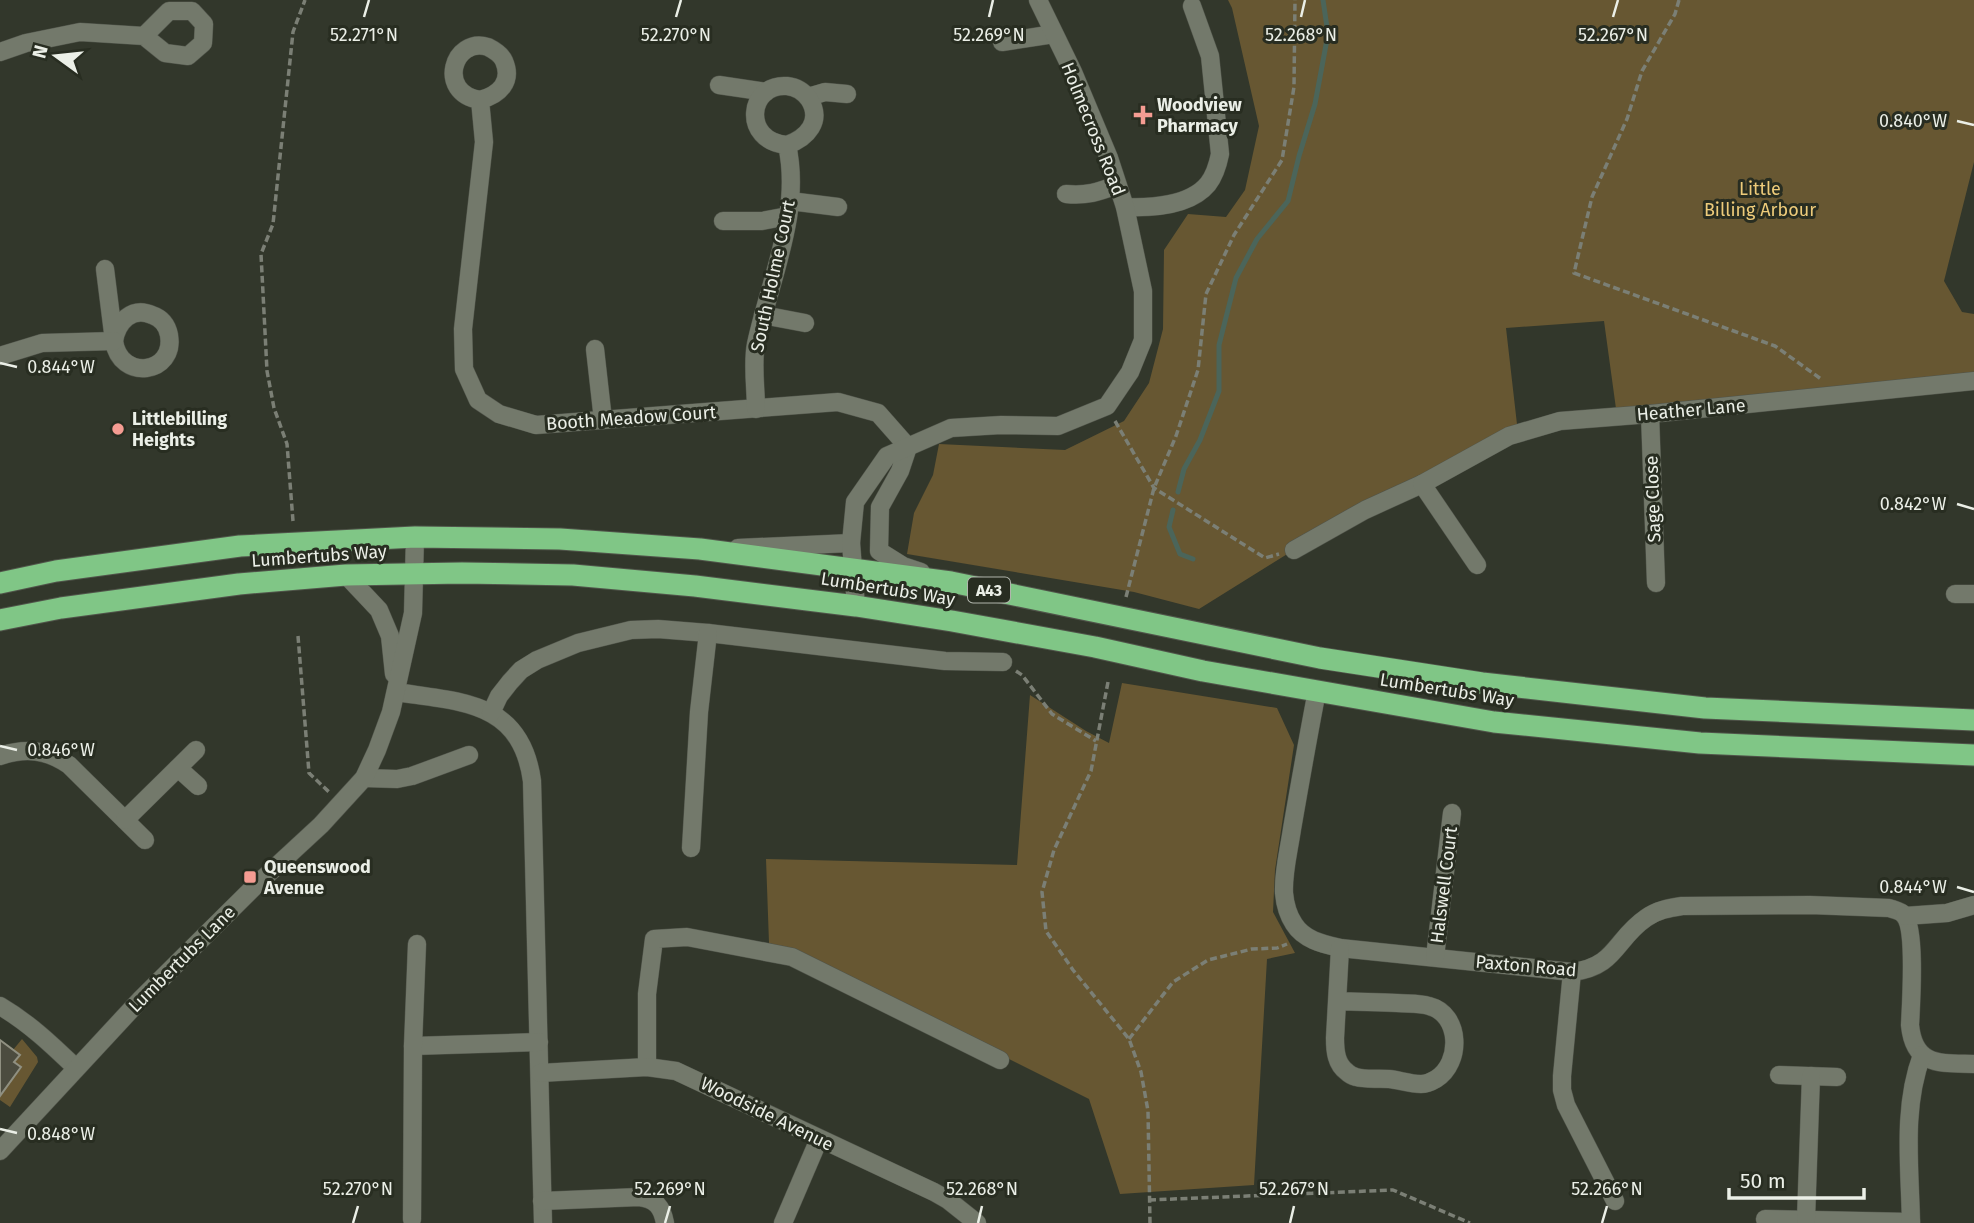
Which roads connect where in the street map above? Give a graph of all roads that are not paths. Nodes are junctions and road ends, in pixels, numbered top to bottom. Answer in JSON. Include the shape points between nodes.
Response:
{"nodes":[{"id":1,"x":1038,"y":0,"type":"edge"},
{"id":2,"x":1192,"y":6,"type":"dead end"},
{"id":3,"x":1054,"y":34,"type":"junction"},
{"id":4,"x":144,"y":36,"type":"dead end"},
{"id":5,"x":1002,"y":42,"type":"dead end"},
{"id":6,"x":0,"y":51,"type":"edge"},
{"id":7,"x":719,"y":85,"type":"dead end"},
{"id":8,"x":766,"y":92,"type":"junction"},
{"id":9,"x":847,"y":94,"type":"dead end"},
{"id":10,"x":808,"y":97,"type":"junction"},
{"id":11,"x":480,"y":100,"type":"dead end"},
{"id":12,"x":787,"y":145,"type":"junction"},
{"id":13,"x":1117,"y":185,"type":"junction"},
{"id":14,"x":1066,"y":194,"type":"dead end"},
{"id":15,"x":838,"y":207,"type":"dead end"},
{"id":16,"x":1125,"y":207,"type":"junction"},
{"id":17,"x":789,"y":209,"type":"junction"},
{"id":18,"x":723,"y":221,"type":"dead end"},
{"id":19,"x":105,"y":269,"type":"dead end"},
{"id":20,"x":763,"y":315,"type":"junction"},
{"id":21,"x":805,"y":323,"type":"dead end"},
{"id":22,"x":595,"y":349,"type":"dead end"},
{"id":23,"x":0,"y":356,"type":"edge"},
{"id":24,"x":1974,"y":381,"type":"edge"},
{"id":25,"x":756,"y":409,"type":"junction"},
{"id":26,"x":1650,"y":414,"type":"junction"},
{"id":27,"x":603,"y":420,"type":"junction"},
{"id":28,"x":908,"y":447,"type":"junction"},
{"id":29,"x":1422,"y":484,"type":"junction"},
{"id":30,"x":415,"y":537,"type":"junction"},
{"id":31,"x":851,"y":543,"type":"junction"},
{"id":32,"x":700,"y":549,"type":"junction"},
{"id":33,"x":1294,"y":550,"type":"road end"},
{"id":34,"x":1477,"y":565,"type":"dead end"},
{"id":35,"x":852,"y":569,"type":"junction"},
{"id":36,"x":415,"y":573,"type":"junction"},
{"id":37,"x":346,"y":575,"type":"junction"},
{"id":38,"x":951,"y":582,"type":"junction"},
{"id":39,"x":0,"y":583,"type":"edge"},
{"id":40,"x":1656,"y":583,"type":"dead end"},
{"id":41,"x":1955,"y":594,"type":"dead end"},
{"id":42,"x":1974,"y":594,"type":"edge"},
{"id":43,"x":856,"y":606,"type":"junction"},
{"id":44,"x":0,"y":620,"type":"edge"},
{"id":45,"x":708,"y":633,"type":"junction"},
{"id":46,"x":1003,"y":662,"type":"road end"},
{"id":47,"x":1317,"y":691,"type":"junction"},
{"id":48,"x":396,"y":692,"type":"junction"},
{"id":49,"x":491,"y":713,"type":"junction"},
{"id":50,"x":1974,"y":720,"type":"edge"},
{"id":51,"x":197,"y":750,"type":"dead end"},
{"id":52,"x":469,"y":755,"type":"dead end"},
{"id":53,"x":1974,"y":755,"type":"edge"},
{"id":54,"x":0,"y":756,"type":"edge"},
{"id":55,"x":178,"y":768,"type":"junction"},
{"id":56,"x":364,"y":778,"type":"junction"},
{"id":57,"x":198,"y":786,"type":"dead end"},
{"id":58,"x":1452,"y":813,"type":"dead end"},
{"id":59,"x":125,"y":820,"type":"junction"},
{"id":60,"x":145,"y":839,"type":"dead end"},
{"id":61,"x":691,"y":848,"type":"dead end"},
{"id":62,"x":1974,"y":905,"type":"edge"},
{"id":63,"x":1905,"y":916,"type":"junction"},
{"id":64,"x":416,"y":944,"type":"dead end"},
{"id":65,"x":1340,"y":948,"type":"junction"},
{"id":66,"x":1435,"y":957,"type":"junction"},
{"id":67,"x":1572,"y":972,"type":"junction"},
{"id":68,"x":1338,"y":1001,"type":"junction"},
{"id":69,"x":0,"y":1006,"type":"edge"},
{"id":70,"x":539,"y":1042,"type":"junction"},
{"id":71,"x":413,"y":1046,"type":"junction"},
{"id":72,"x":1922,"y":1055,"type":"junction"},
{"id":73,"x":1000,"y":1060,"type":"dead end"},
{"id":74,"x":1974,"y":1063,"type":"edge"},
{"id":75,"x":647,"y":1067,"type":"junction"},
{"id":76,"x":76,"y":1069,"type":"junction"},
{"id":77,"x":540,"y":1073,"type":"junction"},
{"id":78,"x":1779,"y":1075,"type":"dead end"},
{"id":79,"x":1811,"y":1076,"type":"junction"},
{"id":80,"x":1837,"y":1077,"type":"dead end"},
{"id":81,"x":819,"y":1139,"type":"junction"},
{"id":82,"x":0,"y":1151,"type":"edge"},
{"id":83,"x":542,"y":1201,"type":"junction"},
{"id":84,"x":1615,"y":1201,"type":"dead end"},
{"id":85,"x":412,"y":1219,"type":"dead end"},
{"id":86,"x":1765,"y":1219,"type":"dead end"},
{"id":87,"x":1806,"y":1219,"type":"junction"},
{"id":88,"x":543,"y":1223,"type":"edge"},
{"id":89,"x":665,"y":1223,"type":"edge"},
{"id":90,"x":783,"y":1223,"type":"edge"},
{"id":91,"x":977,"y":1223,"type":"edge"},
{"id":92,"x":1911,"y":1223,"type":"edge"}],
"edges":[{"from":1,"to":3,"type":"street","name":"Holmecross Road"},
{"from":2,"to":16,"type":"street","via":[[1210,56],[1220,153],[1217,167],[1195,195],[1143,208]]},
{"from":3,"to":5,"type":"street"},
{"from":3,"to":13,"type":"street","name":"Holmecross Road"},
{"from":4,"to":6,"type":"street","via":[[80,32]]},
{"from":7,"to":8,"type":"street"},
{"from":8,"to":10,"type":"street","via":[[791,86]]},
{"from":8,"to":12,"type":"street","via":[[755,109],[760,133]]},
{"from":9,"to":10,"type":"street","via":[[825,92]]},
{"from":10,"to":12,"type":"street","via":[[812,124],[800,140]]},
{"from":11,"to":27,"type":"street","name":"Booth Meadow Court","via":[[484,142],[463,329],[464,369],[478,400],[499,414],[537,425]]},
{"from":12,"to":17,"type":"street","name":"South Holme Court","via":[[792,165]]},
{"from":13,"to":14,"type":"street","via":[[1094,194]]},
{"from":13,"to":16,"type":"street","name":"Holmecross Road"},
{"from":15,"to":17,"type":"street"},
{"from":16,"to":28,"type":"street","name":"Holmecross Road","via":[[1143,291],[1143,340],[1130,372],[1107,407],[1058,426],[951,428]]},
{"from":17,"to":18,"type":"street","via":[[762,221]]},
{"from":17,"to":20,"type":"street","name":"South Holme Court"},
{"from":19,"to":23,"type":"street","via":[[114,341],[42,343]]},
{"from":20,"to":21,"type":"street"},
{"from":20,"to":25,"type":"street","name":"South Holme Court","via":[[755,348]]},
{"from":22,"to":27,"type":"street"},
{"from":24,"to":26,"type":"street","name":"Heather Lane"},
{"from":25,"to":27,"type":"street","name":"Booth Meadow Court"},
{"from":25,"to":28,"type":"street","name":"Booth Meadow Court","via":[[838,402],[878,412]]},
{"from":26,"to":29,"type":"street","name":"Heather Lane","via":[[1560,421],[1509,436]]},
{"from":26,"to":40,"type":"street","name":"Sage Close"},
{"from":28,"to":31,"type":"street","via":[[887,456],[855,502]]},
{"from":28,"to":38,"type":"street","via":[[880,507],[879,551],[903,566]]},
{"from":29,"to":33,"type":"street","name":"Heather Lane"},
{"from":29,"to":34,"type":"street"},
{"from":30,"to":32,"type":"highway","name":"Lumbertubs Way","number":"A43","via":[[560,539]]},
{"from":30,"to":36,"type":"street","name":"Lumbertubs Lane"},
{"from":30,"to":39,"type":"highway","name":"Lumbertubs Way","number":"A43","via":[[240,546]]},
{"from":31,"to":32,"type":"street","name":"Lumbertubs Way"},
{"from":31,"to":35,"type":"street"},
{"from":32,"to":35,"type":"highway","name":"Lumbertubs Way","number":"A43"},
{"from":35,"to":38,"type":"highway","name":"Lumbertubs Way","number":"A43"},
{"from":35,"to":43,"type":"street"},
{"from":36,"to":37,"type":"highway","name":"Lumbertubs Way","number":"A43"},
{"from":36,"to":43,"type":"highway","name":"Lumbertubs Way","number":"A43","via":[[573,575]]},
{"from":36,"to":48,"type":"street","name":"Lumbertubs Lane","via":[[413,613]]},
{"from":37,"to":44,"type":"highway","name":"Lumbertubs Way","number":"A43","via":[[198,590]]},
{"from":37,"to":48,"type":"street","via":[[379,610],[390,636]]},
{"from":38,"to":50,"type":"highway","name":"Lumbertubs Way","number":"A43","via":[[1320,658],[1482,683],[1705,708]]},
{"from":41,"to":42,"type":"street"},
{"from":43,"to":47,"type":"highway","name":"Lumbertubs Way","number":"A43"},
{"from":45,"to":46,"type":"street","via":[[945,661]]},
{"from":45,"to":49,"type":"street","via":[[631,630],[578,643],[521,670]]},
{"from":45,"to":61,"type":"street"},
{"from":47,"to":53,"type":"highway","name":"Lumbertubs Way","number":"A43","via":[[1494,722],[1597,733],[1700,743]]},
{"from":47,"to":65,"type":"street","name":"Paxton Road","via":[[1284,895],[1293,923],[1305,936]]},
{"from":48,"to":49,"type":"street","via":[[465,703]]},
{"from":48,"to":56,"type":"street","name":"Lumbertubs Lane"},
{"from":49,"to":70,"type":"street","via":[[519,739],[530,765]]},
{"from":51,"to":55,"type":"street"},
{"from":52,"to":56,"type":"street","via":[[412,776]]},
{"from":54,"to":59,"type":"street","via":[[35,750],[57,757]]},
{"from":55,"to":57,"type":"street"},
{"from":55,"to":59,"type":"street"},
{"from":56,"to":76,"type":"street","name":"Lumbertubs Lane"},
{"from":58,"to":66,"type":"street","name":"Halswell Court"},
{"from":59,"to":60,"type":"street"},
{"from":62,"to":63,"type":"street","name":"Paxton Road","via":[[1947,913]]},
{"from":63,"to":67,"type":"street","name":"Paxton Road","via":[[1889,908],[1810,905],[1667,908],[1644,919],[1608,959],[1587,971]]},
{"from":63,"to":72,"type":"street","via":[[1911,933],[1911,1038]]},
{"from":64,"to":71,"type":"street"},
{"from":65,"to":66,"type":"street","name":"Paxton Road"},
{"from":65,"to":68,"type":"street"},
{"from":66,"to":67,"type":"street","name":"Paxton Road"},
{"from":67,"to":84,"type":"street","via":[[1562,1090]]},
{"from":68,"to":68,"type":"street","via":[[1335,1049],[1350,1075],[1418,1084],[1434,1081],[1448,1067],[1454,1031],[1446,1014],[1416,1004]]},
{"from":69,"to":76,"type":"street","via":[[36,1031]]},
{"from":70,"to":71,"type":"street"},
{"from":70,"to":77,"type":"street"},
{"from":71,"to":85,"type":"street"},
{"from":72,"to":74,"type":"street","via":[[1939,1062]]},
{"from":72,"to":92,"type":"street","via":[[1909,1108]]},
{"from":73,"to":75,"type":"street","via":[[792,957],[687,937],[654,939],[647,994]]},
{"from":75,"to":77,"type":"street","name":"Woodside Avenue"},
{"from":75,"to":81,"type":"street","name":"Woodside Avenue","via":[[676,1071]]},
{"from":76,"to":82,"type":"street","name":"Lumbertubs Lane"},
{"from":77,"to":83,"type":"street"},
{"from":78,"to":79,"type":"street"},
{"from":79,"to":80,"type":"street"},
{"from":79,"to":87,"type":"street"},
{"from":81,"to":90,"type":"street"},
{"from":81,"to":91,"type":"street","name":"Woodside Avenue","via":[[934,1192]]},
{"from":83,"to":88,"type":"street"},
{"from":83,"to":89,"type":"street","via":[[650,1198],[662,1210]]},
{"from":86,"to":87,"type":"street"},
{"from":87,"to":92,"type":"street"}]}
